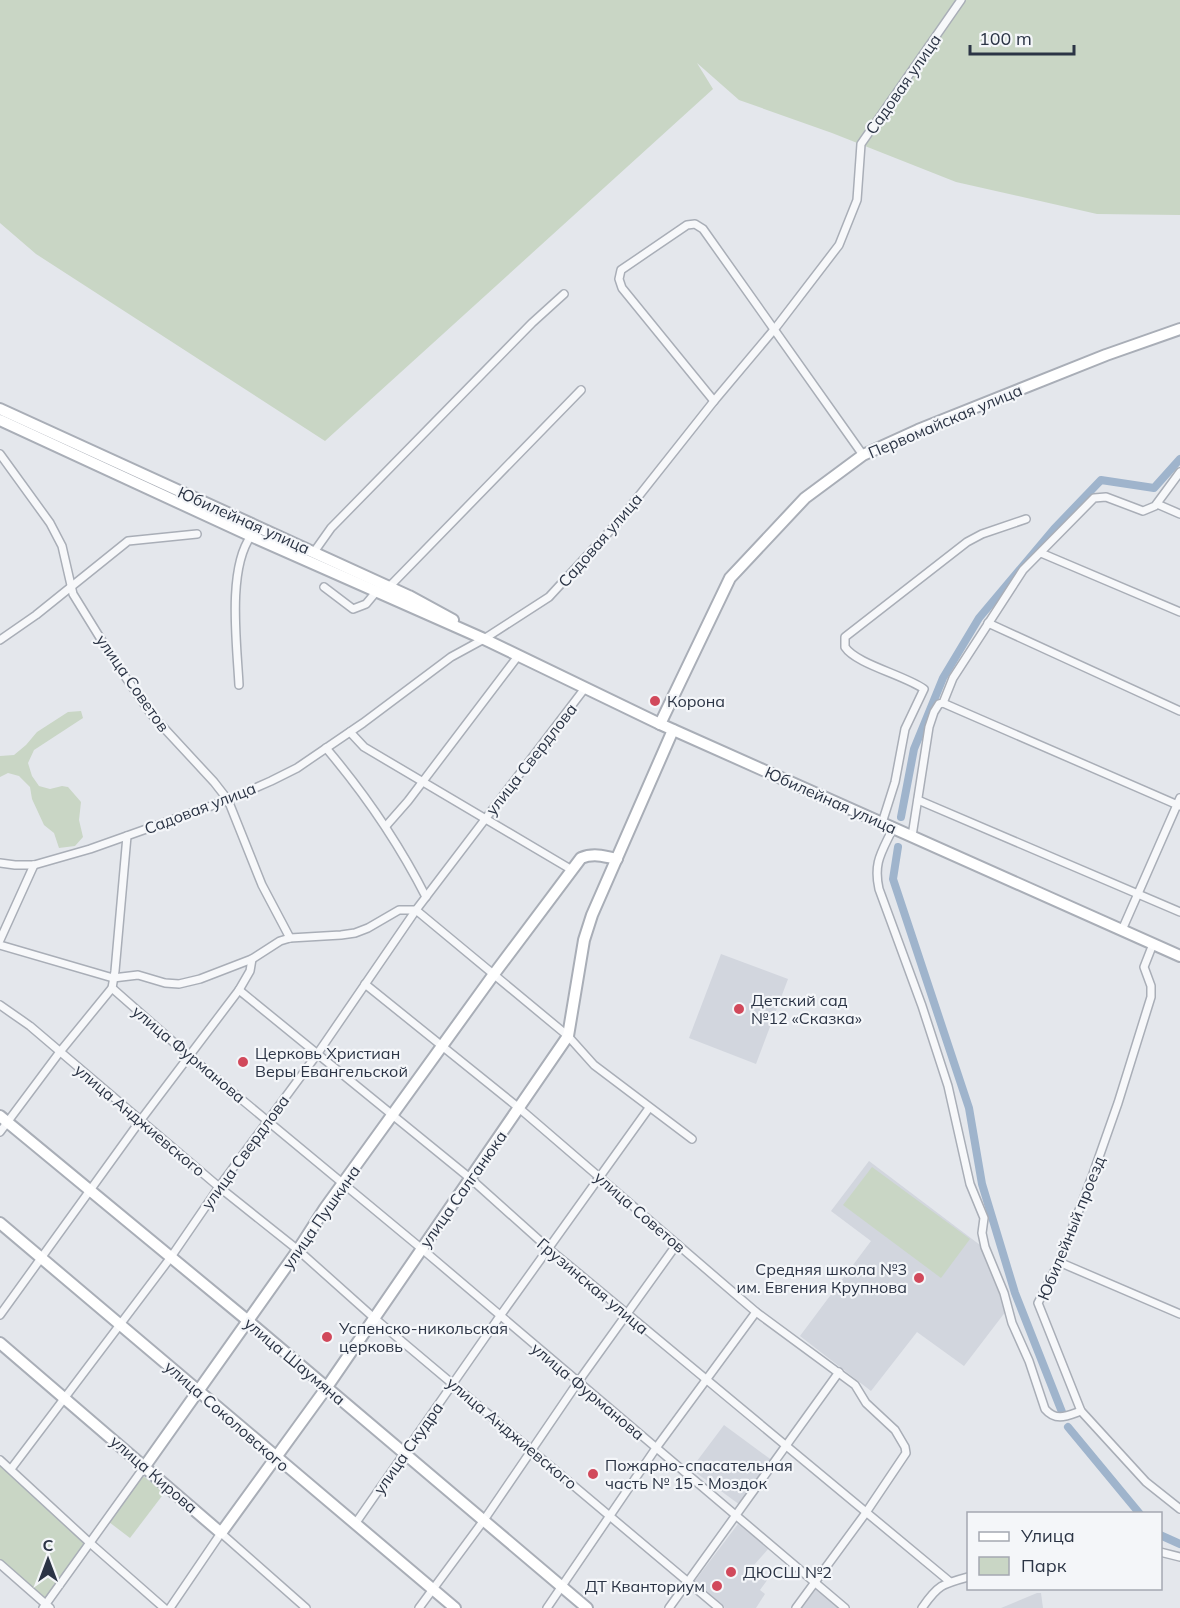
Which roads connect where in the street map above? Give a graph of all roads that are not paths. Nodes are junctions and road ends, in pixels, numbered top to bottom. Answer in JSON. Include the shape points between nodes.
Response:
{"nodes":[{"id":1,"x":961,"y":0,"type":"edge"},
{"id":2,"x":564,"y":294,"type":"dead end"},
{"id":3,"x":1180,"y":328,"type":"edge"},
{"id":4,"x":774,"y":330,"type":"junction"},
{"id":5,"x":581,"y":390,"type":"dead end"},
{"id":6,"x":714,"y":401,"type":"junction"},
{"id":7,"x":0,"y":409,"type":"edge"},
{"id":8,"x":0,"y":420,"type":"edge"},
{"id":9,"x":0,"y":454,"type":"edge"},
{"id":10,"x":863,"y":455,"type":"junction"},
{"id":11,"x":1180,"y":472,"type":"edge"},
{"id":12,"x":171,"y":494,"type":"junction"},
{"id":13,"x":1157,"y":504,"type":"junction"},
{"id":14,"x":1180,"y":514,"type":"edge"},
{"id":15,"x":1026,"y":519,"type":"dead end"},
{"id":16,"x":197,"y":534,"type":"dead end"},
{"id":17,"x":251,"y":537,"type":"junction"},
{"id":18,"x":314,"y":552,"type":"junction"},
{"id":19,"x":1041,"y":553,"type":"junction"},
{"id":20,"x":71,"y":586,"type":"junction"},
{"id":21,"x":324,"y":587,"type":"dead end"},
{"id":22,"x":389,"y":587,"type":"junction"},
{"id":23,"x":376,"y":592,"type":"junction"},
{"id":24,"x":1180,"y":612,"type":"edge"},
{"id":25,"x":988,"y":623,"type":"junction"},
{"id":26,"x":484,"y":639,"type":"junction"},
{"id":27,"x":0,"y":640,"type":"edge"},
{"id":28,"x":518,"y":656,"type":"junction"},
{"id":29,"x":239,"y":686,"type":"dead end"},
{"id":30,"x":585,"y":688,"type":"junction"},
{"id":31,"x":944,"y":703,"type":"junction"},
{"id":32,"x":1180,"y":711,"type":"edge"},
{"id":33,"x":660,"y":724,"type":"junction"},
{"id":34,"x":673,"y":730,"type":"junction"},
{"id":35,"x":350,"y":732,"type":"junction"},
{"id":36,"x":326,"y":748,"type":"junction"},
{"id":37,"x":422,"y":782,"type":"junction"},
{"id":38,"x":228,"y":800,"type":"junction"},
{"id":39,"x":918,"y":800,"type":"junction"},
{"id":40,"x":1179,"y":803,"type":"edge"},
{"id":41,"x":484,"y":818,"type":"junction"},
{"id":42,"x":882,"y":823,"type":"junction"},
{"id":43,"x":386,"y":826,"type":"junction"},
{"id":44,"x":893,"y":828,"type":"junction"},
{"id":45,"x":127,"y":836,"type":"junction"},
{"id":46,"x":912,"y":836,"type":"junction"},
{"id":47,"x":617,"y":859,"type":"junction"},
{"id":48,"x":0,"y":862,"type":"edge"},
{"id":49,"x":34,"y":865,"type":"junction"},
{"id":50,"x":572,"y":870,"type":"junction"},
{"id":51,"x":1138,"y":894,"type":"junction"},
{"id":52,"x":426,"y":897,"type":"junction"},
{"id":53,"x":416,"y":910,"type":"junction"},
{"id":54,"x":1180,"y":912,"type":"edge"},
{"id":55,"x":1122,"y":930,"type":"junction"},
{"id":56,"x":290,"y":938,"type":"junction"},
{"id":57,"x":0,"y":940,"type":"edge"},
{"id":58,"x":1153,"y":944,"type":"junction"},
{"id":59,"x":0,"y":945,"type":"edge"},
{"id":60,"x":1180,"y":956,"type":"edge"},
{"id":61,"x":252,"y":959,"type":"junction"},
{"id":62,"x":494,"y":974,"type":"junction"},
{"id":63,"x":113,"y":978,"type":"junction"},
{"id":64,"x":365,"y":984,"type":"junction"},
{"id":65,"x":112,"y":988,"type":"junction"},
{"id":66,"x":239,"y":990,"type":"junction"},
{"id":67,"x":0,"y":1005,"type":"edge"},
{"id":68,"x":568,"y":1036,"type":"junction"},
{"id":69,"x":443,"y":1045,"type":"junction"},
{"id":70,"x":59,"y":1053,"type":"junction"},
{"id":71,"x":318,"y":1053,"type":"junction"},
{"id":72,"x":188,"y":1055,"type":"junction"},
{"id":73,"x":519,"y":1108,"type":"junction"},
{"id":74,"x":649,"y":1108,"type":"junction"},
{"id":75,"x":393,"y":1115,"type":"junction"},
{"id":76,"x":4,"y":1119,"type":"edge"},
{"id":77,"x":140,"y":1120,"type":"junction"},
{"id":78,"x":268,"y":1120,"type":"junction"},
{"id":79,"x":0,"y":1132,"type":"edge"},
{"id":80,"x":692,"y":1139,"type":"dead end"},
{"id":81,"x":600,"y":1177,"type":"junction"},
{"id":82,"x":471,"y":1179,"type":"junction"},
{"id":83,"x":343,"y":1183,"type":"junction"},
{"id":84,"x":219,"y":1187,"type":"junction"},
{"id":85,"x":90,"y":1190,"type":"junction"},
{"id":86,"x":0,"y":1223,"type":"edge"},
{"id":87,"x":677,"y":1244,"type":"junction"},
{"id":88,"x":548,"y":1248,"type":"junction"},
{"id":89,"x":422,"y":1249,"type":"junction"},
{"id":90,"x":298,"y":1250,"type":"junction"},
{"id":91,"x":171,"y":1257,"type":"junction"},
{"id":92,"x":41,"y":1258,"type":"junction"},
{"id":93,"x":1059,"y":1262,"type":"junction"},
{"id":94,"x":756,"y":1312,"type":"junction"},
{"id":95,"x":0,"y":1314,"type":"edge"},
{"id":96,"x":627,"y":1314,"type":"junction"},
{"id":97,"x":1180,"y":1314,"type":"edge"},
{"id":98,"x":500,"y":1316,"type":"junction"},
{"id":99,"x":373,"y":1317,"type":"junction"},
{"id":100,"x":247,"y":1320,"type":"junction"},
{"id":101,"x":121,"y":1325,"type":"junction"},
{"id":102,"x":0,"y":1343,"type":"edge"},
{"id":103,"x":839,"y":1372,"type":"junction"},
{"id":104,"x":705,"y":1380,"type":"junction"},
{"id":105,"x":578,"y":1382,"type":"junction"},
{"id":106,"x":453,"y":1384,"type":"junction"},
{"id":107,"x":327,"y":1387,"type":"junction"},
{"id":108,"x":198,"y":1391,"type":"junction"},
{"id":109,"x":66,"y":1397,"type":"junction"},
{"id":110,"x":1081,"y":1411,"type":"junction"},
{"id":111,"x":786,"y":1447,"type":"junction"},
{"id":112,"x":656,"y":1448,"type":"junction"},
{"id":113,"x":532,"y":1450,"type":"junction"},
{"id":114,"x":404,"y":1453,"type":"junction"},
{"id":115,"x":276,"y":1458,"type":"junction"},
{"id":116,"x":0,"y":1460,"type":"edge"},
{"id":117,"x":145,"y":1466,"type":"junction"},
{"id":118,"x":10,"y":1469,"type":"junction"},
{"id":119,"x":1180,"y":1509,"type":"edge"},
{"id":120,"x":865,"y":1514,"type":"junction"},
{"id":121,"x":735,"y":1515,"type":"junction"},
{"id":122,"x":610,"y":1516,"type":"junction"},
{"id":123,"x":484,"y":1520,"type":"junction"},
{"id":124,"x":355,"y":1524,"type":"junction"},
{"id":125,"x":221,"y":1533,"type":"junction"},
{"id":126,"x":90,"y":1543,"type":"junction"},
{"id":127,"x":1162,"y":1552,"type":"edge"},
{"id":128,"x":1180,"y":1557,"type":"edge"},
{"id":129,"x":1,"y":1566,"type":"edge"},
{"id":130,"x":967,"y":1577,"type":"edge"},
{"id":131,"x":948,"y":1581,"type":"junction"},
{"id":132,"x":688,"y":1582,"type":"junction"},
{"id":133,"x":814,"y":1582,"type":"junction"},
{"id":134,"x":562,"y":1587,"type":"junction"},
{"id":135,"x":432,"y":1589,"type":"junction"},
{"id":136,"x":297,"y":1605,"type":"edge"},
{"id":137,"x":46,"y":1607,"type":"edge"},
{"id":138,"x":164,"y":1608,"type":"edge"},
{"id":139,"x":170,"y":1608,"type":"edge"},
{"id":140,"x":306,"y":1608,"type":"edge"},
{"id":141,"x":419,"y":1608,"type":"edge"},
{"id":142,"x":455,"y":1608,"type":"edge"},
{"id":143,"x":547,"y":1608,"type":"edge"},
{"id":144,"x":588,"y":1608,"type":"edge"},
{"id":145,"x":669,"y":1608,"type":"edge"},
{"id":146,"x":719,"y":1608,"type":"edge"},
{"id":147,"x":796,"y":1608,"type":"edge"},
{"id":148,"x":845,"y":1608,"type":"edge"},
{"id":149,"x":922,"y":1608,"type":"edge"}],
"edges":[{"from":1,"to":4,"type":"street","name":"Садовая улица","via":[[861,144],[857,200],[839,244]]},
{"from":2,"to":18,"type":"street","via":[[332,528]]},
{"from":3,"to":10,"type":"street","name":"Первомайская улица"},
{"from":4,"to":6,"type":"street","name":"Садовая улица"},
{"from":4,"to":6,"type":"street","via":[[703,228],[695,224],[687,225],[621,270],[622,288]]},
{"from":4,"to":10,"type":"street"},
{"from":5,"to":22,"type":"street"},
{"from":6,"to":26,"type":"street","name":"Садовая улица","via":[[619,521],[564,583]]},
{"from":7,"to":12,"type":"street","name":"Юбилейная улица"},
{"from":8,"to":12,"type":"street","name":"Юбилейная улица"},
{"from":9,"to":20,"type":"street","name":"улица Советов","via":[[58,538]]},
{"from":10,"to":33,"type":"street","name":"Первомайская улица","via":[[805,498],[730,578]]},
{"from":11,"to":13,"type":"street"},
{"from":12,"to":17,"type":"street","name":"Юбилейная улица"},
{"from":12,"to":18,"type":"street","name":"Юбилейная улица"},
{"from":13,"to":14,"type":"street"},
{"from":13,"to":19,"type":"street","via":[[1143,511],[1106,497],[1094,498]]},
{"from":15,"to":42,"type":"street","via":[[967,542],[845,637],[845,647],[853,656],[924,689],[905,729]]},
{"from":16,"to":20,"type":"street","via":[[128,541]]},
{"from":17,"to":23,"type":"street","name":"Юбилейная улица"},
{"from":17,"to":29,"type":"street","via":[[244,545],[237,570]]},
{"from":18,"to":22,"type":"street","name":"Юбилейная улица"},
{"from":19,"to":24,"type":"street"},
{"from":19,"to":25,"type":"street","via":[[1023,570]]},
{"from":20,"to":27,"type":"street"},
{"from":20,"to":38,"type":"street","name":"улица Советов","via":[[151,714]]},
{"from":21,"to":23,"type":"street","via":[[353,609],[366,604]]},
{"from":22,"to":26,"type":"street","name":"Юбилейная улица"},
{"from":23,"to":26,"type":"street","name":"Юбилейная улица"},
{"from":25,"to":31,"type":"street","via":[[953,678]]},
{"from":25,"to":32,"type":"street"},
{"from":26,"to":28,"type":"street","name":"Юбилейная улица"},
{"from":26,"to":35,"type":"street","name":"Садовая улица","via":[[451,657]]},
{"from":28,"to":30,"type":"street","name":"Юбилейная улица"},
{"from":28,"to":37,"type":"street"},
{"from":30,"to":33,"type":"street","name":"Юбилейная улица"},
{"from":30,"to":41,"type":"street","name":"улица Свердлова"},
{"from":31,"to":39,"type":"street","via":[[934,712],[929,727]]},
{"from":31,"to":40,"type":"street"},
{"from":33,"to":34,"type":"street","name":"Юбилейная улица"},
{"from":34,"to":42,"type":"street","name":"Юбилейная улица"},
{"from":34,"to":47,"type":"street","name":"улица Салганюка"},
{"from":35,"to":36,"type":"street","name":"Садовая улица"},
{"from":35,"to":37,"type":"street","via":[[364,747]]},
{"from":36,"to":38,"type":"street","name":"Садовая улица","via":[[297,768]]},
{"from":36,"to":43,"type":"street"},
{"from":37,"to":41,"type":"street"},
{"from":37,"to":43,"type":"street"},
{"from":38,"to":45,"type":"street","name":"Садовая улица"},
{"from":38,"to":56,"type":"street","name":"улица Советов","via":[[262,885]]},
{"from":39,"to":46,"type":"street"},
{"from":39,"to":51,"type":"street"},
{"from":40,"to":51,"type":"street"},
{"from":41,"to":50,"type":"street"},
{"from":41,"to":52,"type":"street","name":"улица Свердлова"},
{"from":42,"to":44,"type":"street","name":"Юбилейная улица"},
{"from":43,"to":52,"type":"street"},
{"from":44,"to":46,"type":"street","name":"Юбилейная улица"},
{"from":44,"to":110,"type":"street","via":[[875,873],[948,1086],[970,1184],[984,1218],[985,1247],[1045,1409],[1059,1418]]},
{"from":45,"to":49,"type":"street","name":"Садовая улица"},
{"from":45,"to":63,"type":"street"},
{"from":46,"to":55,"type":"street","name":"Юбилейная улица"},
{"from":47,"to":50,"type":"street","name":"улица Пушкина","via":[[588,855]]},
{"from":47,"to":68,"type":"street","name":"улица Салганюка","via":[[584,940]]},
{"from":48,"to":49,"type":"street","name":"Садовая улица"},
{"from":49,"to":57,"type":"street"},
{"from":50,"to":62,"type":"street","name":"улица Пушкина"},
{"from":51,"to":54,"type":"street"},
{"from":51,"to":55,"type":"street"},
{"from":52,"to":53,"type":"street","name":"улица Свердлова"},
{"from":53,"to":56,"type":"street","via":[[399,910],[355,933]]},
{"from":53,"to":62,"type":"street"},
{"from":53,"to":64,"type":"street","name":"улица Свердлова"},
{"from":55,"to":58,"type":"street","name":"Юбилейная улица"},
{"from":56,"to":61,"type":"street"},
{"from":58,"to":60,"type":"street","name":"Юбилейная улица"},
{"from":58,"to":93,"type":"street","name":"Юбилейный проезд","via":[[1144,967],[1151,997],[1118,1103]]},
{"from":59,"to":63,"type":"street"},
{"from":61,"to":63,"type":"street","via":[[179,984],[138,975]]},
{"from":61,"to":66,"type":"street"},
{"from":62,"to":68,"type":"street"},
{"from":62,"to":69,"type":"street","name":"улица Пушкина"},
{"from":63,"to":65,"type":"street"},
{"from":64,"to":69,"type":"street","name":"улица Советов"},
{"from":64,"to":71,"type":"street","name":"улица Свердлова"},
{"from":65,"to":70,"type":"street"},
{"from":65,"to":72,"type":"street","name":"улица Фурманова"},
{"from":66,"to":71,"type":"street","name":"Грузинская улица"},
{"from":66,"to":72,"type":"street"},
{"from":67,"to":70,"type":"street","name":"улица Анджиевского"},
{"from":68,"to":73,"type":"street","name":"улица Салганюка"},
{"from":68,"to":74,"type":"street","via":[[594,1065]]},
{"from":69,"to":73,"type":"street","name":"улица Советов"},
{"from":69,"to":75,"type":"street","name":"улица Пушкина"},
{"from":70,"to":76,"type":"street"},
{"from":70,"to":77,"type":"street","name":"улица Анджиевского"},
{"from":71,"to":75,"type":"street","name":"Грузинская улица"},
{"from":71,"to":78,"type":"street","name":"улица Свердлова"},
{"from":72,"to":77,"type":"street"},
{"from":72,"to":78,"type":"street","name":"улица Фурманова"},
{"from":73,"to":81,"type":"street","name":"улица Советов"},
{"from":73,"to":82,"type":"street","name":"улица Салганюка"},
{"from":74,"to":80,"type":"street"},
{"from":74,"to":81,"type":"street","name":"улица Скудра"},
{"from":75,"to":82,"type":"street","name":"Грузинская улица"},
{"from":75,"to":83,"type":"street","name":"улица Пушкина"},
{"from":76,"to":79,"type":"street"},
{"from":76,"to":85,"type":"street","name":"улица Шаумяна"},
{"from":77,"to":84,"type":"street","name":"улица Анджиевского"},
{"from":77,"to":85,"type":"street"},
{"from":78,"to":83,"type":"street","name":"улица Фурманова"},
{"from":78,"to":84,"type":"street","name":"улица Свердлова"},
{"from":81,"to":87,"type":"street","name":"улица Советов"},
{"from":81,"to":88,"type":"street","name":"улица Скудра"},
{"from":82,"to":88,"type":"street","name":"Грузинская улица"},
{"from":82,"to":89,"type":"street","name":"улица Салганюка"},
{"from":83,"to":89,"type":"street","name":"улица Фурманова"},
{"from":83,"to":90,"type":"street","name":"улица Пушкина"},
{"from":84,"to":90,"type":"street","name":"улица Анджиевского"},
{"from":84,"to":91,"type":"street","name":"улица Свердлова"},
{"from":85,"to":91,"type":"street","name":"улица Шаумяна"},
{"from":85,"to":92,"type":"street"},
{"from":86,"to":92,"type":"street","name":"улица Соколовского"},
{"from":87,"to":94,"type":"street","name":"улица Советов"},
{"from":87,"to":96,"type":"street"},
{"from":88,"to":96,"type":"street","name":"Грузинская улица"},
{"from":88,"to":98,"type":"street","name":"улица Скудра"},
{"from":89,"to":98,"type":"street","name":"улица Фурманова"},
{"from":89,"to":99,"type":"street","name":"улица Салганюка"},
{"from":90,"to":99,"type":"street","name":"улица Анджиевского"},
{"from":90,"to":100,"type":"street","name":"улица Пушкина"},
{"from":91,"to":100,"type":"street","name":"улица Шаумяна"},
{"from":91,"to":101,"type":"street","name":"улица Свердлова"},
{"from":92,"to":95,"type":"street"},
{"from":92,"to":101,"type":"street","name":"улица Соколовского"},
{"from":93,"to":97,"type":"street"},
{"from":93,"to":110,"type":"street","name":"Юбилейный проезд","via":[[1038,1303]]},
{"from":94,"to":103,"type":"street","name":"улица Советов"},
{"from":94,"to":104,"type":"street"},
{"from":96,"to":104,"type":"street","name":"Грузинская улица"},
{"from":96,"to":105,"type":"street"},
{"from":98,"to":105,"type":"street","name":"улица Фурманова"},
{"from":98,"to":106,"type":"street","name":"улица Скудра"},
{"from":99,"to":106,"type":"street","name":"улица Анджиевского"},
{"from":99,"to":107,"type":"street","name":"улица Салганюка"},
{"from":100,"to":107,"type":"street","name":"улица Шаумяна"},
{"from":100,"to":108,"type":"street","name":"улица Пушкина"},
{"from":101,"to":108,"type":"street","name":"улица Соколовского"},
{"from":101,"to":109,"type":"street","name":"улица Свердлова"},
{"from":102,"to":109,"type":"street","name":"улица Кирова"},
{"from":103,"to":111,"type":"street"},
{"from":103,"to":120,"type":"street","name":"улица Советов","via":[[895,1430],[905,1448],[906,1454]]},
{"from":104,"to":111,"type":"street","name":"Грузинская улица"},
{"from":104,"to":112,"type":"street"},
{"from":105,"to":112,"type":"street","name":"улица Фурманова"},
{"from":105,"to":113,"type":"street"},
{"from":106,"to":113,"type":"street","name":"улица Анджиевского"},
{"from":106,"to":114,"type":"street","name":"улица Скудра"},
{"from":107,"to":114,"type":"street","name":"улица Шаумяна"},
{"from":107,"to":115,"type":"street","name":"улица Салганюка"},
{"from":108,"to":115,"type":"street","name":"улица Соколовского"},
{"from":108,"to":117,"type":"street","name":"улица Пушкина"},
{"from":109,"to":117,"type":"street","name":"улица Кирова"},
{"from":109,"to":118,"type":"street","name":"улица Свердлова"},
{"from":110,"to":119,"type":"street","name":"Юбилейный проезд","via":[[1146,1482]]},
{"from":111,"to":120,"type":"street","name":"Грузинская улица"},
{"from":111,"to":121,"type":"street"},
{"from":112,"to":121,"type":"street","name":"улица Фурманова"},
{"from":112,"to":122,"type":"street"},
{"from":113,"to":122,"type":"street","name":"улица Анджиевского"},
{"from":113,"to":123,"type":"street"},
{"from":114,"to":123,"type":"street","name":"улица Шаумяна"},
{"from":114,"to":124,"type":"street","name":"улица Скудра"},
{"from":115,"to":124,"type":"street","name":"улица Соколовского"},
{"from":115,"to":125,"type":"street","name":"улица Салганюка"},
{"from":116,"to":118,"type":"street"},
{"from":117,"to":125,"type":"street","name":"улица Кирова"},
{"from":117,"to":126,"type":"street","name":"улица Пушкина"},
{"from":118,"to":126,"type":"street"},
{"from":120,"to":131,"type":"street","name":"Грузинская улица"},
{"from":120,"to":133,"type":"street"},
{"from":121,"to":132,"type":"street"},
{"from":121,"to":133,"type":"street","name":"улица Фурманова"},
{"from":122,"to":132,"type":"street","name":"улица Анджиевского"},
{"from":122,"to":134,"type":"street"},
{"from":123,"to":134,"type":"street","name":"улица Шаумяна"},
{"from":123,"to":135,"type":"street"},
{"from":124,"to":135,"type":"street","name":"улица Соколовского"},
{"from":125,"to":136,"type":"street","name":"улица Кирова"},
{"from":125,"to":139,"type":"street","name":"улица Салганюка"},
{"from":126,"to":137,"type":"street","name":"улица Пушкина"},
{"from":126,"to":138,"type":"street"},
{"from":127,"to":128,"type":"street"},
{"from":129,"to":137,"type":"street"},
{"from":130,"to":131,"type":"street"},
{"from":131,"to":149,"type":"street","via":[[934,1590]]},
{"from":132,"to":145,"type":"street"},
{"from":132,"to":146,"type":"street","name":"улица Анджиевского"},
{"from":133,"to":147,"type":"street"},
{"from":133,"to":148,"type":"street","name":"улица Фурманова"},
{"from":134,"to":143,"type":"street"},
{"from":134,"to":144,"type":"street","name":"улица Шаумяна"},
{"from":135,"to":141,"type":"street"},
{"from":135,"to":142,"type":"street","name":"улица Соколовского"},
{"from":136,"to":140,"type":"street","name":"улица Кирова"}]}
